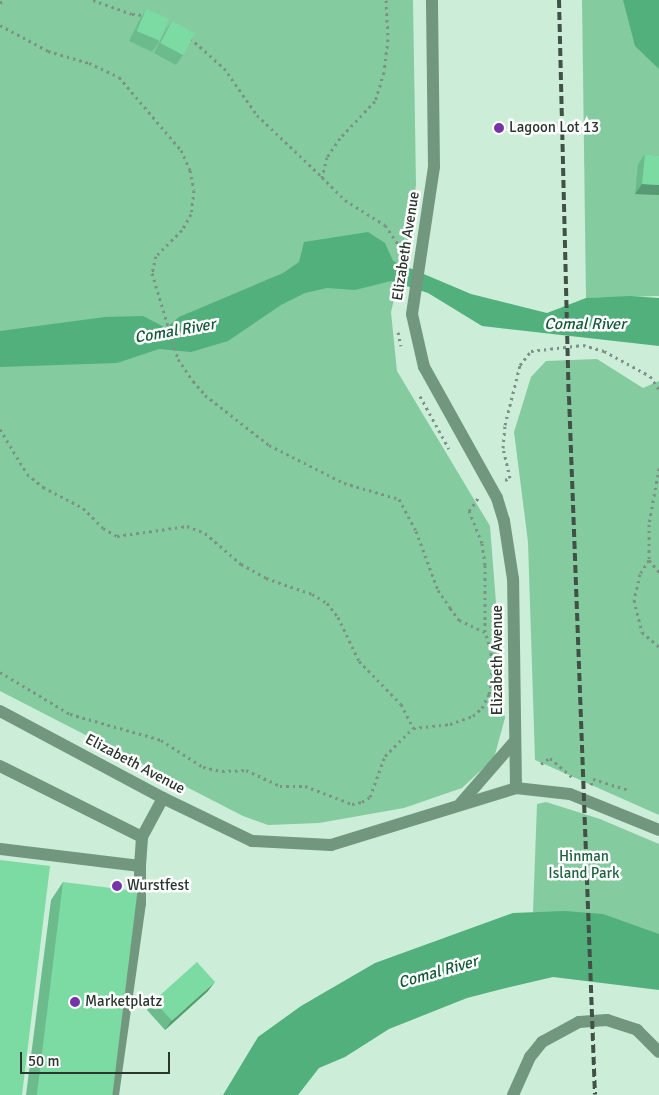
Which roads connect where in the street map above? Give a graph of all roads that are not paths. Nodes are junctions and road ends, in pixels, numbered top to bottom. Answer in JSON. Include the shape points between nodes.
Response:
{"nodes":[{"id":1,"x":432,"y":0,"type":"edge"},
{"id":2,"x":0,"y":711,"type":"edge"},
{"id":3,"x":514,"y":742,"type":"junction"},
{"id":4,"x":0,"y":766,"type":"edge"},
{"id":5,"x":516,"y":788,"type":"junction"},
{"id":6,"x":163,"y":798,"type":"junction"},
{"id":7,"x":461,"y":803,"type":"junction"},
{"id":8,"x":659,"y":830,"type":"edge"},
{"id":9,"x":142,"y":837,"type":"junction"},
{"id":10,"x":0,"y":849,"type":"edge"},
{"id":11,"x":140,"y":866,"type":"junction"},
{"id":12,"x":659,"y":1052,"type":"edge"},
{"id":13,"x":113,"y":1095,"type":"edge"},
{"id":14,"x":513,"y":1095,"type":"edge"}],
"edges":[{"from":1,"to":3,"type":"street","name":"Elizabeth Avenue","via":[[434,166],[414,296],[415,339],[424,367],[491,488],[504,521],[513,579]]},
{"from":2,"to":6,"type":"street","name":"Elizabeth Avenue"},
{"from":3,"to":5,"type":"street","name":"Elizabeth Avenue"},
{"from":3,"to":7,"type":"street"},
{"from":4,"to":9,"type":"street"},
{"from":5,"to":7,"type":"street","name":"Elizabeth Avenue"},
{"from":5,"to":8,"type":"street","via":[[570,794]]},
{"from":6,"to":7,"type":"street","name":"Elizabeth Avenue","via":[[252,841],[331,845]]},
{"from":6,"to":9,"type":"street"},
{"from":9,"to":11,"type":"street"},
{"from":10,"to":11,"type":"street"},
{"from":11,"to":13,"type":"street","via":[[140,904]]},
{"from":12,"to":14,"type":"street","via":[[638,1030],[607,1020],[579,1022],[542,1042],[530,1057]]}]}
